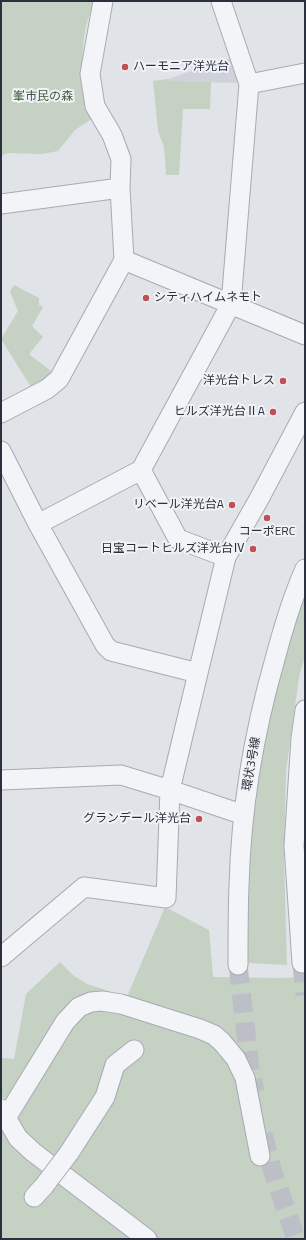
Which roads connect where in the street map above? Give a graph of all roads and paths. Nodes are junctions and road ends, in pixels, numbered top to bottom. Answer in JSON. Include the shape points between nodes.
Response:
{"nodes":[{"id":1,"x":103,"y":1,"type":"edge"},
{"id":2,"x":221,"y":1,"type":"edge"},
{"id":3,"x":305,"y":73,"type":"edge"},
{"id":4,"x":249,"y":84,"type":"junction"},
{"id":5,"x":120,"y":188,"type":"junction"},
{"id":6,"x":1,"y":204,"type":"edge"},
{"id":7,"x":124,"y":260,"type":"junction"},
{"id":8,"x":231,"y":304,"type":"junction"},
{"id":9,"x":305,"y":335,"type":"edge"},
{"id":10,"x":305,"y":412,"type":"edge"},
{"id":11,"x":1,"y":413,"type":"edge"},
{"id":12,"x":1,"y":452,"type":"edge"},
{"id":13,"x":141,"y":470,"type":"junction"},
{"id":14,"x":38,"y":524,"type":"junction"},
{"id":15,"x":226,"y":557,"type":"junction"},
{"id":16,"x":305,"y":569,"type":"edge"},
{"id":17,"x":198,"y":673,"type":"junction"},
{"id":18,"x":305,"y":710,"type":"edge"},
{"id":19,"x":1,"y":780,"type":"edge"},
{"id":20,"x":170,"y":790,"type":"junction"},
{"id":21,"x":244,"y":814,"type":"junction"},
{"id":22,"x":300,"y":848,"type":"edge"},
{"id":23,"x":1,"y":956,"type":"edge"},
{"id":24,"x":302,"y":963,"type":"dead end"},
{"id":25,"x":238,"y":964,"type":"tunnel mouth"},
{"id":26,"x":134,"y":1050,"type":"dead end"},
{"id":27,"x":3,"y":1113,"type":"edge"},
{"id":28,"x":260,"y":1156,"type":"dead end"},
{"id":29,"x":39,"y":1191,"type":"dead end"},
{"id":30,"x":147,"y":1239,"type":"edge"}],
"edges":[{"from":1,"to":5,"type":"street","via":[[90,74],[95,106],[112,135],[120,159]]},
{"from":2,"to":4,"type":"street"},
{"from":3,"to":4,"type":"street"},
{"from":4,"to":8,"type":"street"},
{"from":5,"to":6,"type":"street"},
{"from":5,"to":7,"type":"street"},
{"from":7,"to":8,"type":"street"},
{"from":7,"to":11,"type":"street","via":[[59,379],[47,390]]},
{"from":8,"to":9,"type":"street"},
{"from":8,"to":13,"type":"street"},
{"from":10,"to":15,"type":"street"},
{"from":12,"to":14,"type":"street"},
{"from":13,"to":14,"type":"street"},
{"from":13,"to":15,"type":"street","via":[[178,539]]},
{"from":14,"to":17,"type":"street","via":[[105,645],[111,651]]},
{"from":15,"to":17,"type":"street"},
{"from":16,"to":21,"type":"street","name":"環状3号線","via":[[283,629],[266,690]]},
{"from":17,"to":20,"type":"street"},
{"from":18,"to":22,"type":"street","via":[[300,738]]},
{"from":19,"to":20,"type":"street","via":[[120,775]]},
{"from":20,"to":21,"type":"street"},
{"from":20,"to":23,"type":"street","via":[[166,898],[84,887]]},
{"from":21,"to":25,"type":"street","name":"環状3号線","via":[[239,885]]},
{"from":22,"to":24,"type":"street"},
{"from":26,"to":29,"type":"street","bridge":true,"via":[[115,1065],[105,1097],[69,1154]]},
{"from":27,"to":28,"type":"street","via":[[65,1022],[79,1007],[102,1001],[121,1004],[200,1029],[222,1042],[236,1059],[245,1078]]},
{"from":27,"to":30,"type":"street","via":[[18,1138],[33,1152]]}]}
